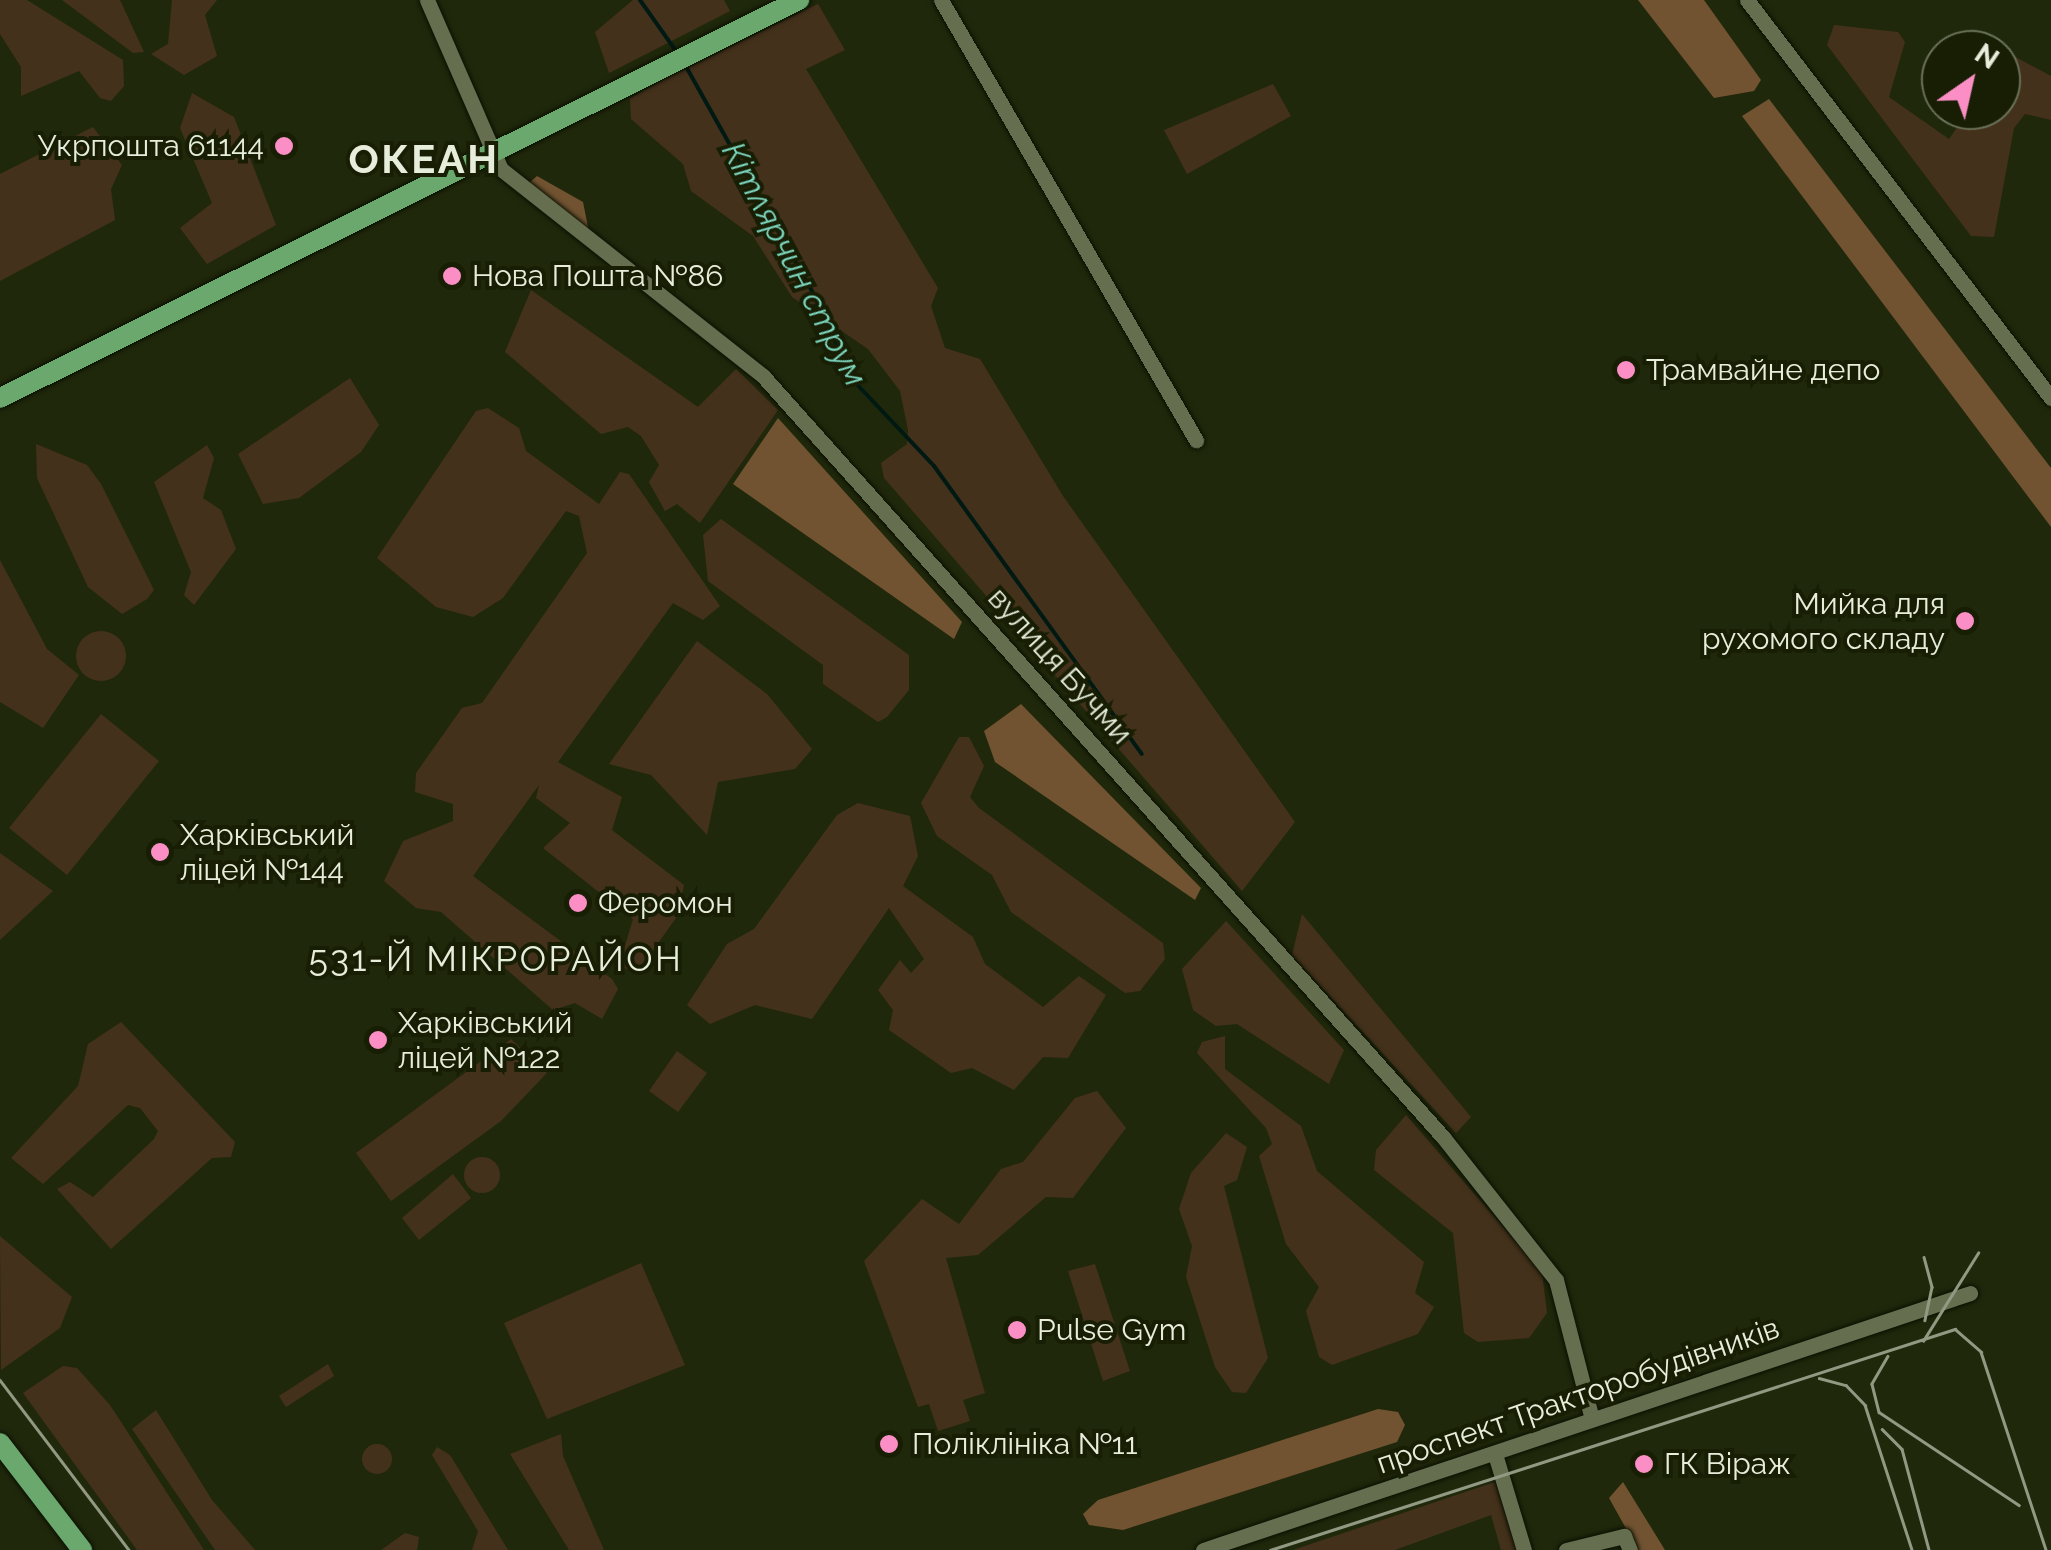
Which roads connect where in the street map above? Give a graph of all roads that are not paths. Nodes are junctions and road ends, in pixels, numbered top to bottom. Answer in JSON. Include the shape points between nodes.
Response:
{"nodes":[{"id":1,"x":427,"y":0,"type":"edge"},
{"id":2,"x":799,"y":0,"type":"edge"},
{"id":3,"x":941,"y":0,"type":"edge"},
{"id":4,"x":1748,"y":0,"type":"edge"},
{"id":5,"x":487,"y":148,"type":"junction"},
{"id":6,"x":0,"y":398,"type":"edge"},
{"id":7,"x":2051,"y":398,"type":"edge"},
{"id":8,"x":1196,"y":440,"type":"dead end"},
{"id":9,"x":1970,"y":1293,"type":"dead end"},
{"id":10,"x":1592,"y":1420,"type":"junction"},
{"id":11,"x":0,"y":1443,"type":"edge"},
{"id":12,"x":1495,"y":1454,"type":"junction"},
{"id":13,"x":82,"y":1550,"type":"edge"},
{"id":14,"x":1203,"y":1550,"type":"edge"},
{"id":15,"x":1524,"y":1550,"type":"edge"},
{"id":16,"x":1566,"y":1550,"type":"edge"},
{"id":17,"x":1630,"y":1550,"type":"edge"}],
"edges":[{"from":1,"to":5,"type":"street","name":"вулиця Бучми"},
{"from":2,"to":5,"type":"main road"},
{"from":3,"to":8,"type":"street"},
{"from":4,"to":7,"type":"street"},
{"from":5,"to":6,"type":"main road"},
{"from":5,"to":10,"type":"street","name":"вулиця Бучми","via":[[528,194],[763,376],[1404,1093],[1556,1280]]},
{"from":9,"to":10,"type":"street","name":"проспект Тракторобудівників"},
{"from":10,"to":12,"type":"street","name":"проспект Тракторобудівників"},
{"from":11,"to":13,"type":"main road"},
{"from":12,"to":14,"type":"street","name":"проспект Тракторобудівників"},
{"from":12,"to":15,"type":"street"},
{"from":16,"to":17,"type":"street","via":[[1624,1536]]}]}
